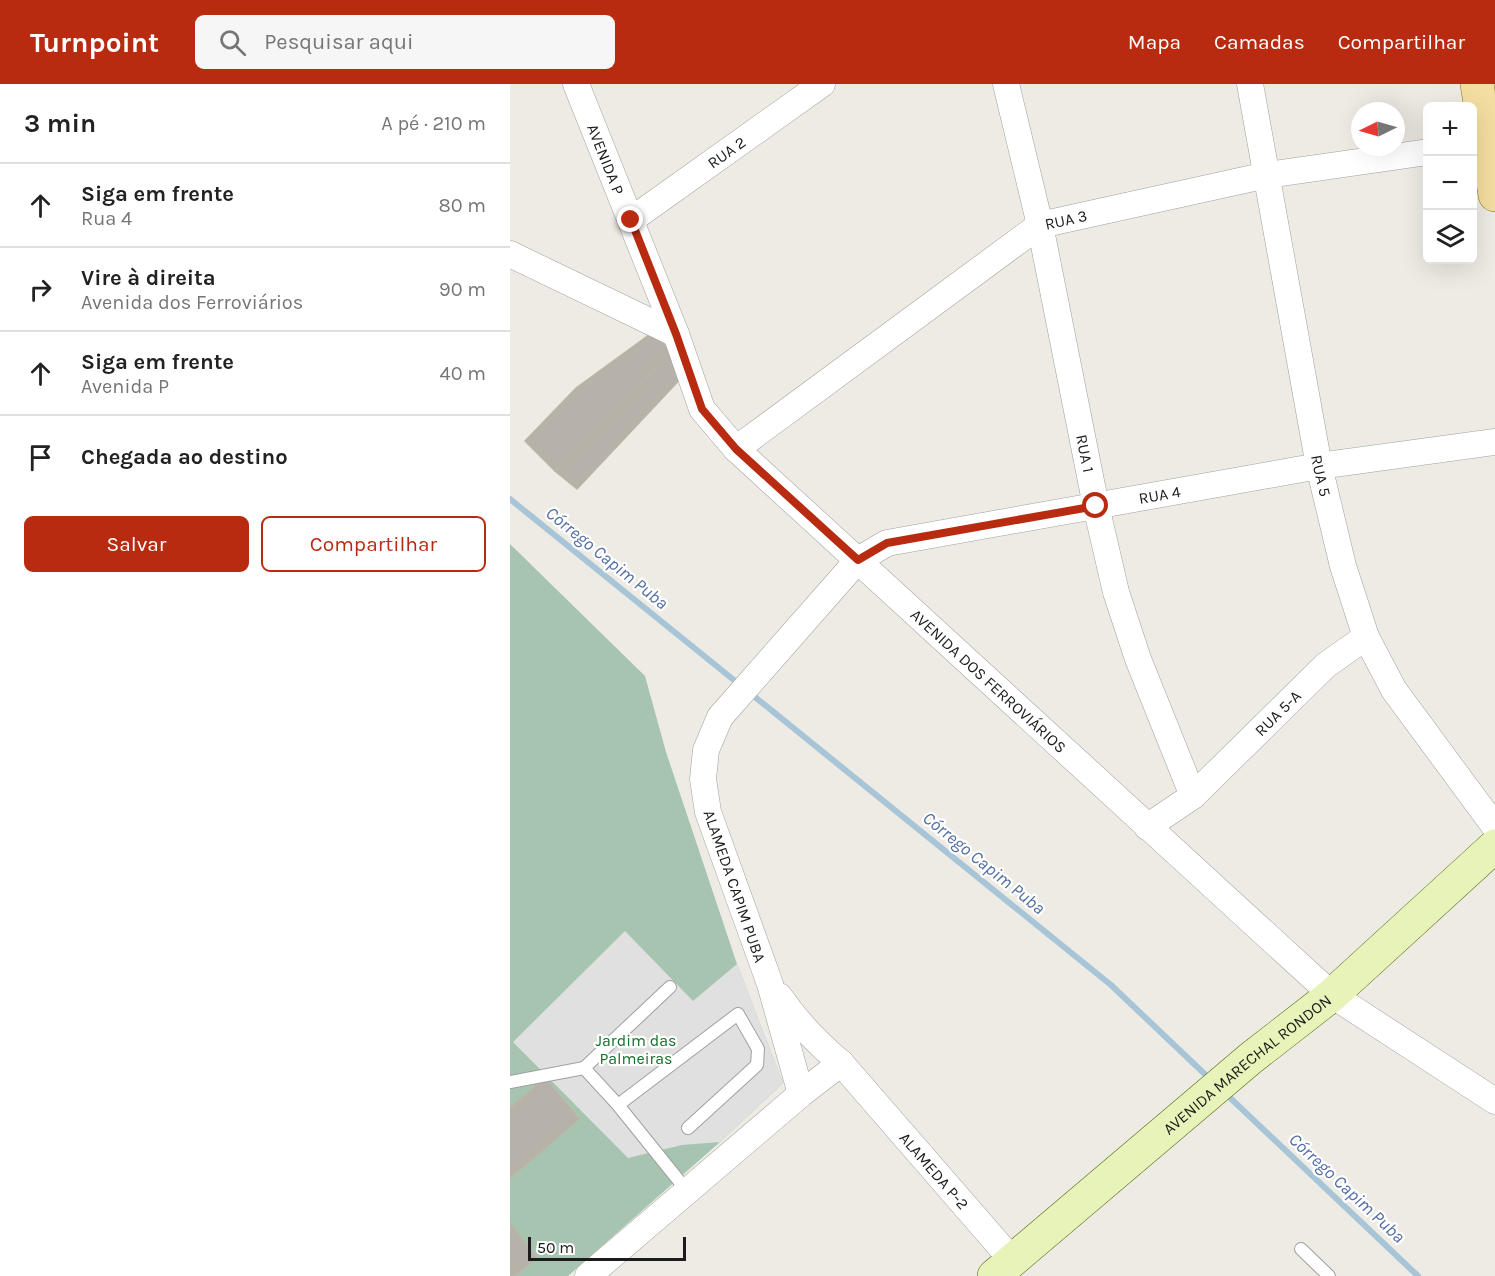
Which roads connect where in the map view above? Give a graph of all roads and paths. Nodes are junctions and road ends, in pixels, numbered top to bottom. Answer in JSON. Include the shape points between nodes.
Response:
{"nodes":[{"id":1,"x":576,"y":84,"type":"edge"},
{"id":2,"x":822,"y":84,"type":"edge"},
{"id":3,"x":1006,"y":84,"type":"edge"},
{"id":4,"x":1250,"y":84,"type":"edge"},
{"id":5,"x":1477,"y":84,"type":"edge"},
{"id":6,"x":1479,"y":144,"type":"edge"},
{"id":7,"x":1423,"y":153,"type":"edge"},
{"id":8,"x":1267,"y":175,"type":"junction"},
{"id":9,"x":1495,"y":195,"type":"edge"},
{"id":10,"x":631,"y":220,"type":"junction"},
{"id":11,"x":1040,"y":225,"type":"junction"},
{"id":12,"x":510,"y":254,"type":"edge"},
{"id":13,"x":676,"y":334,"type":"junction"},
{"id":14,"x":1495,"y":442,"type":"edge"},
{"id":15,"x":736,"y":449,"type":"junction"},
{"id":16,"x":1319,"y":466,"type":"junction"},
{"id":17,"x":1096,"y":506,"type":"junction"},
{"id":18,"x":858,"y":560,"type":"junction"},
{"id":19,"x":1366,"y":637,"type":"junction"},
{"id":20,"x":720,"y":717,"type":"joint"},
{"id":21,"x":1193,"y":796,"type":"junction"},
{"id":22,"x":1147,"y":827,"type":"junction"},
{"id":23,"x":1495,"y":827,"type":"edge"},
{"id":24,"x":1495,"y":846,"type":"edge"},
{"id":25,"x":770,"y":984,"type":"junction"},
{"id":26,"x":670,"y":987,"type":"dead end"},
{"id":27,"x":1332,"y":994,"type":"junction"},
{"id":28,"x":841,"y":1063,"type":"junction"},
{"id":29,"x":584,"y":1068,"type":"junction"},
{"id":30,"x":510,"y":1082,"type":"edge"},
{"id":31,"x":801,"y":1094,"type":"junction"},
{"id":32,"x":1495,"y":1101,"type":"edge"},
{"id":33,"x":618,"y":1105,"type":"junction"},
{"id":34,"x":688,"y":1128,"type":"dead end"},
{"id":35,"x":688,"y":1192,"type":"junction"},
{"id":36,"x":1301,"y":1249,"type":"dead end"},
{"id":37,"x":1013,"y":1271,"type":"edge"},
{"id":38,"x":588,"y":1276,"type":"edge"},
{"id":39,"x":1329,"y":1276,"type":"edge"}],
"edges":[{"from":1,"to":10,"type":"street","name":"AVENIDA P"},
{"from":2,"to":10,"type":"street","name":"RUA 2"},
{"from":3,"to":11,"type":"street","name":"RUA 1"},
{"from":4,"to":8,"type":"street","name":"RUA 5"},
{"from":5,"to":6,"type":"main road"},
{"from":6,"to":9,"type":"main road"},
{"from":7,"to":8,"type":"street","name":"RUA 3"},
{"from":8,"to":11,"type":"street","name":"RUA 3"},
{"from":8,"to":16,"type":"street","name":"RUA 5"},
{"from":10,"to":13,"type":"street","name":"AVENIDA P"},
{"from":11,"to":15,"type":"street","name":"RUA 3"},
{"from":11,"to":17,"type":"street","name":"RUA 1"},
{"from":12,"to":13,"type":"street"},
{"from":13,"to":15,"type":"street","name":"AVENIDA DOS FERROVIÁRIOS","via":[[702,409]]},
{"from":14,"to":16,"type":"street","name":"RUA 4"},
{"from":15,"to":18,"type":"street","name":"AVENIDA DOS FERROVIÁRIOS"},
{"from":16,"to":17,"type":"street","name":"RUA 4"},
{"from":16,"to":19,"type":"street","name":"RUA 5","via":[[1343,566]]},
{"from":17,"to":18,"type":"street","name":"RUA 4","via":[[887,543]]},
{"from":17,"to":21,"type":"street","name":"RUA 1","via":[[1134,648]]},
{"from":18,"to":20,"type":"street","name":"RUA 4"},
{"from":18,"to":22,"type":"street","name":"AVENIDA DOS FERROVIÁRIOS"},
{"from":19,"to":21,"type":"street","name":"RUA 5-A","via":[[1326,665]]},
{"from":19,"to":23,"type":"street","name":"RUA 5","via":[[1394,690]]},
{"from":20,"to":25,"type":"street","name":"ALAMEDA CAPIM PUBA","via":[[705,750],[703,779],[708,812]]},
{"from":21,"to":22,"type":"street"},
{"from":22,"to":27,"type":"street","name":"AVENIDA DOS FERROVIÁRIOS"},
{"from":24,"to":27,"type":"main road","name":"AVENIDA MARECHAL RONDON"},
{"from":25,"to":28,"type":"street","name":"ALAMEDA CAPIM PUBA","via":[[796,1020]]},
{"from":25,"to":31,"type":"street","name":"ALAMEDA CAPIM PUBA"},
{"from":26,"to":29,"type":"lane"},
{"from":27,"to":32,"type":"street","name":"AVENIDA DOS FERROVIÁRIOS"},
{"from":27,"to":37,"type":"main road","name":"AVENIDA MARECHAL RONDON","via":[[1251,1058]]},
{"from":28,"to":31,"type":"street"},
{"from":28,"to":37,"type":"street","name":"ALAMEDA P-2"},
{"from":29,"to":30,"type":"lane"},
{"from":29,"to":33,"type":"lane"},
{"from":31,"to":35,"type":"street"},
{"from":33,"to":34,"type":"lane","via":[[738,1014],[758,1049],[757,1065]]},
{"from":33,"to":35,"type":"lane"},
{"from":35,"to":38,"type":"street"},
{"from":36,"to":39,"type":"lane"}]}
